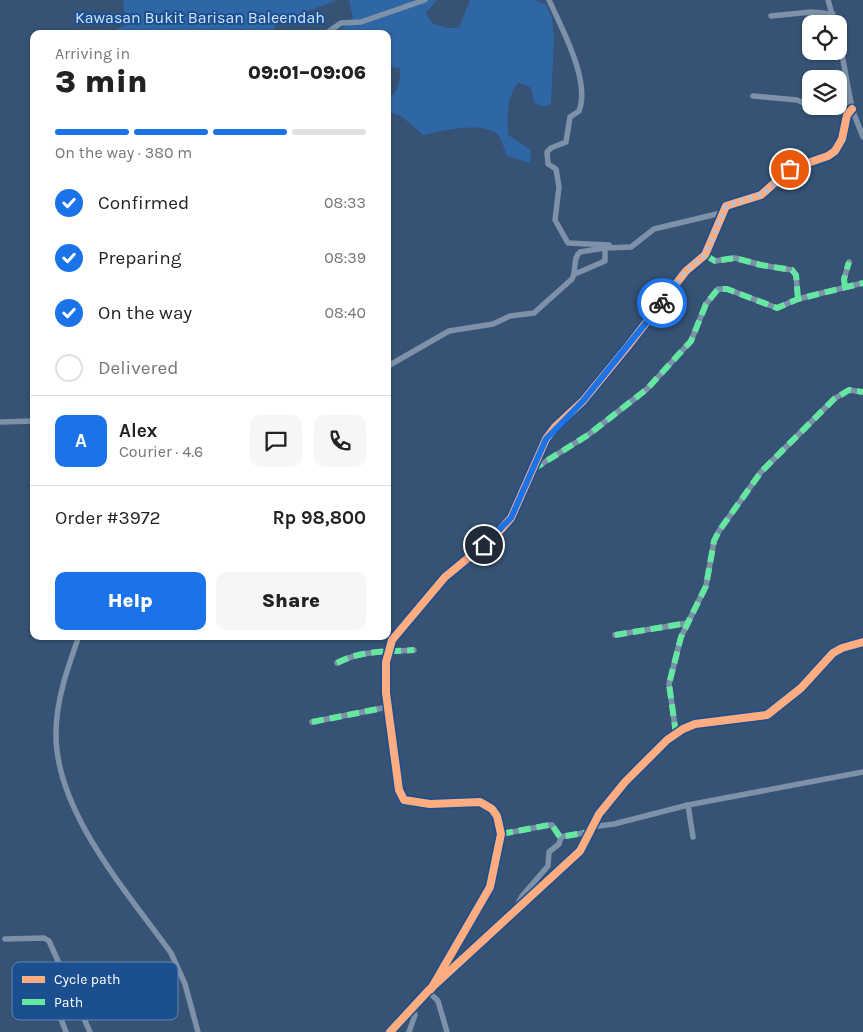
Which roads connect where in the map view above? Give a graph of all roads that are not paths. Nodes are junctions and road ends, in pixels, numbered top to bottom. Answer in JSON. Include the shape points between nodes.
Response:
{"nodes":[{"id":1,"x":425,"y":0,"type":"edge"},
{"id":2,"x":548,"y":0,"type":"edge"},
{"id":3,"x":828,"y":0,"type":"edge"},
{"id":4,"x":833,"y":14,"type":"joint"},
{"id":5,"x":771,"y":16,"type":"dead end"},
{"id":6,"x":331,"y":30,"type":"edge"},
{"id":7,"x":843,"y":60,"type":"edge"},
{"id":8,"x":753,"y":96,"type":"dead end"},
{"id":9,"x":847,"y":102,"type":"edge"},
{"id":10,"x":851,"y":102,"type":"junction"},
{"id":11,"x":802,"y":103,"type":"edge"},
{"id":12,"x":852,"y":109,"type":"junction"},
{"id":13,"x":863,"y":137,"type":"edge"},
{"id":14,"x":721,"y":214,"type":"junction"},
{"id":15,"x":634,"y":246,"type":"junction"},
{"id":16,"x":605,"y":248,"type":"junction"},
{"id":17,"x":705,"y":255,"type":"junction"},
{"id":18,"x":849,"y":262,"type":"dead end"},
{"id":19,"x":575,"y":274,"type":"junction"},
{"id":20,"x":863,"y":283,"type":"edge"},
{"id":21,"x":845,"y":286,"type":"junction"},
{"id":22,"x":798,"y":299,"type":"junction"},
{"id":23,"x":391,"y":364,"type":"edge"},
{"id":24,"x":863,"y":392,"type":"edge"},
{"id":25,"x":30,"y":421,"type":"edge"},
{"id":26,"x":0,"y":422,"type":"edge"},
{"id":27,"x":532,"y":470,"type":"junction"},
{"id":28,"x":688,"y":623,"type":"junction"},
{"id":29,"x":615,"y":635,"type":"dead end"},
{"id":30,"x":77,"y":640,"type":"edge"},
{"id":31,"x":863,"y":642,"type":"edge"},
{"id":32,"x":414,"y":650,"type":"dead end"},
{"id":33,"x":387,"y":652,"type":"junction"},
{"id":34,"x":337,"y":664,"type":"dead end"},
{"id":35,"x":388,"y":707,"type":"junction"},
{"id":36,"x":312,"y":722,"type":"dead end"},
{"id":37,"x":676,"y":734,"type":"junction"},
{"id":38,"x":863,"y":772,"type":"edge"},
{"id":39,"x":688,"y":805,"type":"junction"},
{"id":40,"x":590,"y":830,"type":"junction"},
{"id":41,"x":501,"y":834,"type":"junction"},
{"id":42,"x":562,"y":837,"type":"junction"},
{"id":43,"x":693,"y":837,"type":"dead end"},
{"id":44,"x":514,"y":911,"type":"junction"},
{"id":45,"x":5,"y":940,"type":"dead end"},
{"id":46,"x":58,"y":962,"type":"edge"},
{"id":47,"x":176,"y":962,"type":"edge"},
{"id":48,"x":178,"y":965,"type":"edge"},
{"id":49,"x":430,"y":990,"type":"junction"},
{"id":50,"x":412,"y":1008,"type":"junction"},
{"id":51,"x":61,"y":1020,"type":"edge"},
{"id":52,"x":85,"y":1020,"type":"edge"},
{"id":53,"x":66,"y":1032,"type":"edge"},
{"id":54,"x":90,"y":1032,"type":"edge"},
{"id":55,"x":198,"y":1032,"type":"edge"},
{"id":56,"x":390,"y":1032,"type":"edge"},
{"id":57,"x":409,"y":1032,"type":"edge"},
{"id":58,"x":446,"y":1032,"type":"edge"}],
"edges":[{"from":1,"to":6,"type":"street","via":[[361,22],[341,23]]},
{"from":2,"to":15,"type":"street","via":[[577,65],[580,104],[579,111],[570,117],[566,142],[547,152],[548,164],[556,169],[559,184],[555,221],[568,242]]},
{"from":3,"to":4,"type":"street"},
{"from":4,"to":5,"type":"street","via":[[810,12]]},
{"from":7,"to":10,"type":"street"},
{"from":8,"to":11,"type":"street"},
{"from":9,"to":10,"type":"street"},
{"from":10,"to":12,"type":"street"},
{"from":12,"to":13,"type":"street"},
{"from":12,"to":14,"type":"street","via":[[835,151],[790,169],[764,193],[732,203]]},
{"from":14,"to":15,"type":"street","via":[[654,229]]},
{"from":14,"to":17,"type":"street"},
{"from":15,"to":16,"type":"street"},
{"from":16,"to":19,"type":"street","via":[[605,261]]},
{"from":16,"to":19,"type":"street","via":[[578,253]]},
{"from":17,"to":22,"type":"street","via":[[715,261],[735,258],[794,271]]},
{"from":17,"to":27,"type":"street","via":[[686,271],[583,401],[555,427]]},
{"from":18,"to":21,"type":"street"},
{"from":19,"to":23,"type":"street","via":[[534,313],[449,332]]},
{"from":20,"to":21,"type":"street"},
{"from":21,"to":22,"type":"street"},
{"from":22,"to":27,"type":"street","via":[[777,308],[727,289],[715,291],[702,312],[691,341],[647,389],[588,435]]},
{"from":24,"to":28,"type":"street","via":[[848,390],[836,397],[752,483],[714,541],[706,586]]},
{"from":25,"to":26,"type":"street"},
{"from":27,"to":33,"type":"street","via":[[511,518],[438,585],[398,632]]},
{"from":28,"to":29,"type":"street"},
{"from":28,"to":37,"type":"street","via":[[669,684]]},
{"from":30,"to":47,"type":"street","via":[[66,670],[56,732],[61,772],[79,816],[105,864]]},
{"from":31,"to":37,"type":"street","via":[[833,653],[801,688],[767,715],[701,723]]},
{"from":32,"to":33,"type":"street"},
{"from":33,"to":34,"type":"street","via":[[364,653]]},
{"from":33,"to":35,"type":"street"},
{"from":35,"to":36,"type":"street"},
{"from":35,"to":41,"type":"street","via":[[398,790],[404,800],[430,804],[480,802],[497,816]]},
{"from":37,"to":40,"type":"street","via":[[625,782]]},
{"from":38,"to":39,"type":"street"},
{"from":39,"to":40,"type":"street"},
{"from":39,"to":43,"type":"street"},
{"from":40,"to":42,"type":"street"},
{"from":40,"to":44,"type":"street","via":[[580,851]]},
{"from":41,"to":42,"type":"street","via":[[549,825]]},
{"from":41,"to":49,"type":"street","via":[[490,887]]},
{"from":42,"to":44,"type":"street","via":[[549,852],[548,866],[522,896]]},
{"from":44,"to":49,"type":"street"},
{"from":45,"to":46,"type":"street","via":[[44,938],[49,941]]},
{"from":48,"to":55,"type":"street"},
{"from":49,"to":50,"type":"street"},
{"from":49,"to":58,"type":"street","via":[[438,1001]]},
{"from":50,"to":56,"type":"street"},
{"from":50,"to":57,"type":"street","via":[[415,1015]]},
{"from":51,"to":53,"type":"street"},
{"from":52,"to":54,"type":"street"}]}
